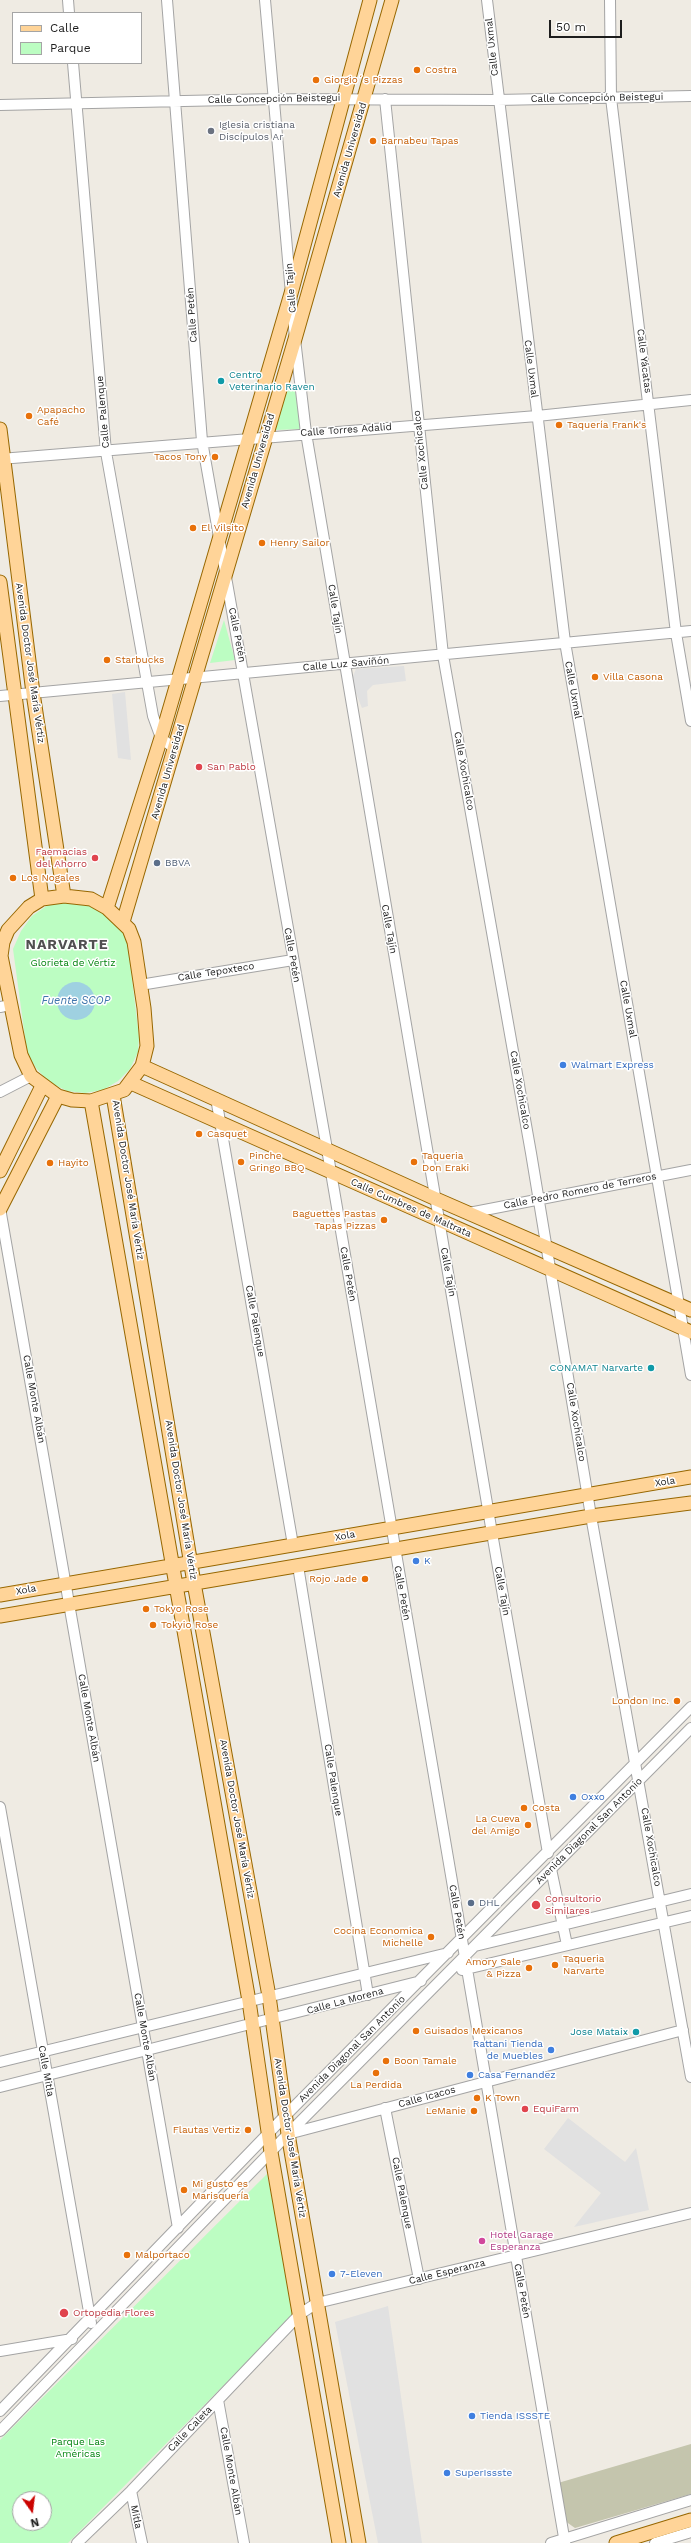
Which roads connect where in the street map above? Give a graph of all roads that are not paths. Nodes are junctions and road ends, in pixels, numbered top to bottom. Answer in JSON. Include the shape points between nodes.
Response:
{"nodes":[{"id":1,"x":68,"y":0,"type":"edge"},
{"id":2,"x":167,"y":0,"type":"edge"},
{"id":3,"x":265,"y":0,"type":"edge"},
{"id":4,"x":370,"y":0,"type":"edge"},
{"id":5,"x":392,"y":0,"type":"edge"},
{"id":6,"x":487,"y":0,"type":"edge"},
{"id":7,"x":610,"y":0,"type":"edge"},
{"id":8,"x":69,"y":12,"type":"edge"},
{"id":9,"x":73,"y":64,"type":"edge"},
{"id":10,"x":691,"y":96,"type":"edge"},
{"id":11,"x":345,"y":98,"type":"junction"},
{"id":12,"x":612,"y":98,"type":"junction"},
{"id":13,"x":276,"y":99,"type":"junction"},
{"id":14,"x":385,"y":99,"type":"junction"},
{"id":15,"x":364,"y":100,"type":"junction"},
{"id":16,"x":497,"y":100,"type":"junction"},
{"id":17,"x":176,"y":101,"type":"junction"},
{"id":18,"x":77,"y":104,"type":"junction"},
{"id":19,"x":0,"y":105,"type":"edge"},
{"id":20,"x":292,"y":290,"type":"junction"},
{"id":21,"x":295,"y":339,"type":"junction"},
{"id":22,"x":691,"y":400,"type":"edge"},
{"id":23,"x":649,"y":403,"type":"junction"},
{"id":24,"x":537,"y":416,"type":"junction"},
{"id":25,"x":419,"y":425,"type":"junction"},
{"id":26,"x":0,"y":429,"type":"edge"},
{"id":27,"x":306,"y":433,"type":"junction"},
{"id":28,"x":266,"y":436,"type":"junction"},
{"id":29,"x":248,"y":438,"type":"junction"},
{"id":30,"x":202,"y":441,"type":"junction"},
{"id":31,"x":106,"y":452,"type":"junction"},
{"id":32,"x":1,"y":459,"type":"edge"},
{"id":33,"x":220,"y":537,"type":"junction"},
{"id":34,"x":226,"y":573,"type":"junction"},
{"id":35,"x":0,"y":582,"type":"edge"},
{"id":36,"x":691,"y":631,"type":"edge"},
{"id":37,"x":676,"y":633,"type":"junction"},
{"id":38,"x":565,"y":642,"type":"junction"},
{"id":39,"x":443,"y":655,"type":"junction"},
{"id":40,"x":344,"y":664,"type":"junction"},
{"id":41,"x":245,"y":674,"type":"junction"},
{"id":42,"x":194,"y":678,"type":"junction"},
{"id":43,"x":178,"y":679,"type":"junction"},
{"id":44,"x":146,"y":682,"type":"junction"},
{"id":45,"x":33,"y":693,"type":"junction"},
{"id":46,"x":15,"y":694,"type":"junction"},
{"id":47,"x":0,"y":696,"type":"edge"},
{"id":48,"x":691,"y":721,"type":"edge"},
{"id":49,"x":161,"y":738,"type":"junction"},
{"id":50,"x":175,"y":749,"type":"junction"},
{"id":51,"x":64,"y":896,"type":"junction"},
{"id":52,"x":42,"y":899,"type":"junction"},
{"id":53,"x":107,"y":908,"type":"junction"},
{"id":54,"x":123,"y":922,"type":"junction"},
{"id":55,"x":4,"y":927,"type":"edge"},
{"id":56,"x":0,"y":956,"type":"edge"},
{"id":57,"x":293,"y":960,"type":"junction"},
{"id":58,"x":140,"y":985,"type":"junction"},
{"id":59,"x":5,"y":1006,"type":"edge"},
{"id":60,"x":142,"y":1066,"type":"junction"},
{"id":61,"x":31,"y":1076,"type":"junction"},
{"id":62,"x":131,"y":1083,"type":"junction"},
{"id":63,"x":42,"y":1086,"type":"junction"},
{"id":64,"x":0,"y":1092,"type":"edge"},
{"id":65,"x":113,"y":1095,"type":"junction"},
{"id":66,"x":58,"y":1096,"type":"junction"},
{"id":67,"x":216,"y":1098,"type":"junction"},
{"id":68,"x":91,"y":1101,"type":"junction"},
{"id":69,"x":221,"y":1123,"type":"junction"},
{"id":70,"x":327,"y":1149,"type":"junction"},
{"id":71,"x":0,"y":1170,"type":"edge"},
{"id":72,"x":691,"y":1170,"type":"edge"},
{"id":73,"x":330,"y":1172,"type":"junction"},
{"id":74,"x":657,"y":1176,"type":"junction"},
{"id":75,"x":436,"y":1199,"type":"junction"},
{"id":76,"x":539,"y":1200,"type":"junction"},
{"id":77,"x":0,"y":1209,"type":"edge"},
{"id":78,"x":469,"y":1213,"type":"junction"},
{"id":79,"x":440,"y":1220,"type":"junction"},
{"id":80,"x":547,"y":1246,"type":"junction"},
{"id":81,"x":551,"y":1270,"type":"junction"},
{"id":82,"x":685,"y":1308,"type":"edge"},
{"id":83,"x":687,"y":1330,"type":"edge"},
{"id":84,"x":691,"y":1375,"type":"edge"},
{"id":85,"x":691,"y":1478,"type":"edge"},
{"id":86,"x":588,"y":1494,"type":"junction"},
{"id":87,"x":691,"y":1502,"type":"edge"},
{"id":88,"x":488,"y":1511,"type":"junction"},
{"id":89,"x":591,"y":1516,"type":"junction"},
{"id":90,"x":390,"y":1528,"type":"junction"},
{"id":91,"x":492,"y":1533,"type":"junction"},
{"id":92,"x":293,"y":1545,"type":"junction"},
{"id":93,"x":394,"y":1549,"type":"junction"},
{"id":94,"x":192,"y":1564,"type":"junction"},
{"id":95,"x":298,"y":1566,"type":"junction"},
{"id":96,"x":174,"y":1567,"type":"junction"},
{"id":97,"x":66,"y":1583,"type":"junction"},
{"id":98,"x":194,"y":1583,"type":"junction"},
{"id":99,"x":177,"y":1586,"type":"junction"},
{"id":100,"x":0,"y":1595,"type":"edge"},
{"id":101,"x":70,"y":1604,"type":"junction"},
{"id":102,"x":0,"y":1616,"type":"edge"},
{"id":103,"x":691,"y":1708,"type":"edge"},
{"id":104,"x":691,"y":1728,"type":"edge"},
{"id":105,"x":637,"y":1764,"type":"junction"},
{"id":106,"x":640,"y":1780,"type":"junction"},
{"id":107,"x":0,"y":1807,"type":"edge"},
{"id":108,"x":548,"y":1852,"type":"junction"},
{"id":109,"x":551,"y":1869,"type":"junction"},
{"id":110,"x":691,"y":1894,"type":"edge"},
{"id":111,"x":661,"y":1901,"type":"junction"},
{"id":112,"x":691,"y":1916,"type":"edge"},
{"id":113,"x":664,"y":1923,"type":"junction"},
{"id":114,"x":563,"y":1925,"type":"junction"},
{"id":115,"x":567,"y":1945,"type":"junction"},
{"id":116,"x":475,"y":1946,"type":"junction"},
{"id":117,"x":463,"y":1948,"type":"junction"},
{"id":118,"x":448,"y":1953,"type":"junction"},
{"id":119,"x":467,"y":1969,"type":"junction"},
{"id":120,"x":364,"y":1973,"type":"junction"},
{"id":121,"x":448,"y":1973,"type":"junction"},
{"id":122,"x":421,"y":1981,"type":"junction"},
{"id":123,"x":368,"y":1995,"type":"junction"},
{"id":124,"x":269,"y":1996,"type":"junction"},
{"id":125,"x":249,"y":2001,"type":"junction"},
{"id":126,"x":272,"y":2020,"type":"junction"},
{"id":127,"x":253,"y":2024,"type":"junction"},
{"id":128,"x":143,"y":2027,"type":"junction"},
{"id":129,"x":683,"y":2030,"type":"junction"},
{"id":130,"x":147,"y":2050,"type":"junction"},
{"id":131,"x":43,"y":2051,"type":"junction"},
{"id":132,"x":0,"y":2062,"type":"edge"},
{"id":133,"x":47,"y":2075,"type":"junction"},
{"id":134,"x":691,"y":2077,"type":"edge"},
{"id":135,"x":486,"y":2082,"type":"junction"},
{"id":136,"x":0,"y":2087,"type":"edge"},
{"id":137,"x":384,"y":2108,"type":"junction"},
{"id":138,"x":286,"y":2116,"type":"junction"},
{"id":139,"x":288,"y":2134,"type":"junction"},
{"id":140,"x":268,"y":2135,"type":"junction"},
{"id":141,"x":271,"y":2152,"type":"junction"},
{"id":142,"x":691,"y":2213,"type":"edge"},
{"id":143,"x":178,"y":2228,"type":"junction"},
{"id":144,"x":516,"y":2255,"type":"junction"},
{"id":145,"x":419,"y":2279,"type":"junction"},
{"id":146,"x":317,"y":2303,"type":"junction"},
{"id":147,"x":300,"y":2314,"type":"junction"},
{"id":148,"x":90,"y":2319,"type":"junction"},
{"id":149,"x":93,"y":2335,"type":"junction"},
{"id":150,"x":71,"y":2339,"type":"junction"},
{"id":151,"x":0,"y":2351,"type":"edge"},
{"id":152,"x":218,"y":2400,"type":"junction"},
{"id":153,"x":0,"y":2411,"type":"edge"},
{"id":154,"x":0,"y":2431,"type":"edge"},
{"id":155,"x":131,"y":2491,"type":"junction"},
{"id":156,"x":691,"y":2500,"type":"edge"},
{"id":157,"x":691,"y":2520,"type":"edge"},
{"id":158,"x":691,"y":2532,"type":"edge"},
{"id":159,"x":564,"y":2541,"type":"edge"},
{"id":160,"x":659,"y":2542,"type":"edge"},
{"id":161,"x":78,"y":2543,"type":"edge"},
{"id":162,"x":142,"y":2543,"type":"edge"},
{"id":163,"x":244,"y":2543,"type":"edge"},
{"id":164,"x":339,"y":2543,"type":"edge"},
{"id":165,"x":359,"y":2543,"type":"edge"},
{"id":166,"x":550,"y":2543,"type":"edge"},
{"id":167,"x":616,"y":2543,"type":"edge"}],
"edges":[{"from":1,"to":8,"type":"street"},
{"from":2,"to":17,"type":"street","name":"Calle Petén"},
{"from":3,"to":13,"type":"street","name":"Calle Tajín"},
{"from":4,"to":11,"type":"main road","name":"Avenida Universidad"},
{"from":5,"to":15,"type":"main road","name":"Avenida Universidad"},
{"from":6,"to":16,"type":"street","name":"Calle Uxmal"},
{"from":7,"to":12,"type":"street","name":"Calle Yácatas"},
{"from":9,"to":18,"type":"street","name":"Calle Palenque"},
{"from":10,"to":12,"type":"street","name":"Calle Concepción Beistegui"},
{"from":11,"to":13,"type":"street","name":"Calle Concepción Beistegui"},
{"from":11,"to":15,"type":"street","name":"Calle Concepción Beistegui"},
{"from":11,"to":20,"type":"main road","name":"Avenida Universidad"},
{"from":12,"to":16,"type":"street","name":"Calle Concepción Beistegui"},
{"from":12,"to":23,"type":"street","name":"Calle Yácatas"},
{"from":13,"to":17,"type":"street","name":"Calle Concepción Beistegui"},
{"from":13,"to":20,"type":"street","name":"Calle Tajín"},
{"from":14,"to":15,"type":"street","name":"Calle Concepción Beistegui"},
{"from":14,"to":16,"type":"street","name":"Calle Concepción Beistegui"},
{"from":14,"to":25,"type":"street","name":"Calle Xochicalco"},
{"from":15,"to":21,"type":"main road","name":"Avenida Universidad"},
{"from":16,"to":24,"type":"street","name":"Calle Uxmal"},
{"from":17,"to":18,"type":"street","name":"Calle Concepción Beistegui"},
{"from":17,"to":30,"type":"street","name":"Calle Petén"},
{"from":18,"to":19,"type":"street","name":"Calle Concepción Beistegui"},
{"from":18,"to":31,"type":"street","name":"Calle Palenque"},
{"from":20,"to":21,"type":"street","name":"Calle Tajín"},
{"from":20,"to":29,"type":"main road","name":"Avenida Universidad"},
{"from":21,"to":27,"type":"street","name":"Calle Tajín"},
{"from":21,"to":28,"type":"main road","name":"Avenida Universidad"},
{"from":22,"to":23,"type":"street","name":"Calle Torres Adalid"},
{"from":23,"to":24,"type":"street","name":"Calle Torres Adalid"},
{"from":23,"to":37,"type":"street","name":"Calle Yácatas"},
{"from":24,"to":25,"type":"street","name":"Calle Torres Adalid"},
{"from":24,"to":38,"type":"street","name":"Calle Uxmal"},
{"from":25,"to":27,"type":"street","name":"Calle Torres Adalid"},
{"from":25,"to":39,"type":"street","name":"Calle Xochicalco"},
{"from":26,"to":32,"type":"main road","name":"Avenida Doctor José María Vértiz"},
{"from":27,"to":28,"type":"street","name":"Calle Torres Adalid"},
{"from":27,"to":40,"type":"street","name":"Calle Tajín"},
{"from":28,"to":29,"type":"street","name":"Calle Torres Adalid"},
{"from":28,"to":34,"type":"main road","name":"Avenida Universidad"},
{"from":29,"to":30,"type":"street","name":"Calle Torres Adalid"},
{"from":29,"to":33,"type":"main road","name":"Avenida Universidad"},
{"from":30,"to":31,"type":"street","name":"Calle Torres Adalid"},
{"from":30,"to":33,"type":"street","name":"Calle Petén"},
{"from":31,"to":32,"type":"street","name":"Calle Torres Adalid"},
{"from":31,"to":44,"type":"street","name":"Calle Palenque"},
{"from":32,"to":45,"type":"main road","name":"Avenida Doctor José María Vértiz"},
{"from":33,"to":34,"type":"street","name":"Calle Petén"},
{"from":33,"to":43,"type":"main road","name":"Avenida Universidad"},
{"from":34,"to":41,"type":"street","name":"Calle Petén"},
{"from":34,"to":42,"type":"main road","name":"Avenida Universidad"},
{"from":35,"to":46,"type":"main road","name":"Avenida Doctor José María Vértiz"},
{"from":36,"to":37,"type":"street","name":"Calle Luz Saviñón"},
{"from":37,"to":38,"type":"street","name":"Calle Luz Saviñón"},
{"from":37,"to":48,"type":"street","name":"Calle Yácatas"},
{"from":38,"to":39,"type":"street","name":"Calle Luz Saviñón"},
{"from":38,"to":74,"type":"street","name":"Calle Uxmal"},
{"from":39,"to":40,"type":"street","name":"Calle Luz Saviñón"},
{"from":39,"to":76,"type":"street","name":"Calle Xochicalco"},
{"from":40,"to":41,"type":"street","name":"Calle Luz Saviñón"},
{"from":40,"to":75,"type":"street","name":"Calle Tajín"},
{"from":41,"to":42,"type":"street","name":"Calle Luz Saviñón"},
{"from":41,"to":57,"type":"street","name":"Calle Petén"},
{"from":42,"to":43,"type":"street","name":"Calle Luz Saviñón"},
{"from":42,"to":50,"type":"main road","name":"Avenida Universidad"},
{"from":43,"to":44,"type":"street","name":"Calle Luz Saviñón"},
{"from":43,"to":49,"type":"main road","name":"Avenida Universidad"},
{"from":44,"to":45,"type":"street","name":"Calle Luz Saviñón"},
{"from":44,"to":49,"type":"street","name":"Calle Palenque","via":[[153,716]]},
{"from":45,"to":46,"type":"street","name":"Calle Luz Saviñón"},
{"from":45,"to":51,"type":"main road","name":"Avenida Doctor José María Vértiz"},
{"from":46,"to":47,"type":"street","name":"Calle Luz Saviñón"},
{"from":46,"to":52,"type":"main road","name":"Avenida Doctor José María Vértiz"},
{"from":49,"to":50,"type":"street"},
{"from":49,"to":53,"type":"main road","name":"Avenida Universidad"},
{"from":50,"to":54,"type":"main road","name":"Avenida Universidad"},
{"from":51,"to":52,"type":"main road"},
{"from":51,"to":53,"type":"main road","via":[[91,899]]},
{"from":52,"to":55,"type":"main road"},
{"from":53,"to":54,"type":"main road"},
{"from":54,"to":58,"type":"main road","via":[[132,935]]},
{"from":55,"to":56,"type":"main road"},
{"from":56,"to":59,"type":"main road"},
{"from":57,"to":58,"type":"street","name":"Calle Tepoxteco"},
{"from":57,"to":70,"type":"street","name":"Calle Petén"},
{"from":58,"to":60,"type":"main road","via":[[147,1030],[147,1046]]},
{"from":59,"to":61,"type":"main road","via":[[20,1054]]},
{"from":60,"to":62,"type":"main road"},
{"from":60,"to":67,"type":"main road","name":"Calle Cumbres de Maltrata"},
{"from":61,"to":63,"type":"main road"},
{"from":61,"to":64,"type":"street"},
{"from":62,"to":65,"type":"main road"},
{"from":62,"to":69,"type":"main road","name":"Calle Cumbres de Maltrata"},
{"from":63,"to":66,"type":"main road"},
{"from":63,"to":71,"type":"main road"},
{"from":65,"to":68,"type":"main road"},
{"from":65,"to":94,"type":"main road","name":"Avenida Doctor José María Vértiz"},
{"from":66,"to":68,"type":"main road"},
{"from":66,"to":77,"type":"main road"},
{"from":67,"to":69,"type":"street","name":"Calle Palenque"},
{"from":67,"to":70,"type":"main road","name":"Calle Cumbres de Maltrata"},
{"from":68,"to":96,"type":"main road","name":"Avenida Doctor José María Vértiz"},
{"from":69,"to":73,"type":"main road","name":"Calle Cumbres de Maltrata"},
{"from":69,"to":92,"type":"street","name":"Calle Palenque"},
{"from":70,"to":73,"type":"street","name":"Calle Petén"},
{"from":70,"to":75,"type":"main road","name":"Calle Cumbres de Maltrata"},
{"from":72,"to":74,"type":"street","name":"Calle Pedro Romero de Terreros"},
{"from":73,"to":79,"type":"main road","name":"Calle Cumbres de Maltrata"},
{"from":73,"to":90,"type":"street","name":"Calle Petén"},
{"from":74,"to":76,"type":"street","name":"Calle Pedro Romero de Terreros"},
{"from":74,"to":82,"type":"street","name":"Calle Uxmal"},
{"from":75,"to":78,"type":"main road","name":"Calle Cumbres de Maltrata"},
{"from":75,"to":79,"type":"street","name":"Calle Tajín"},
{"from":76,"to":78,"type":"street","name":"Calle Pedro Romero de Terreros"},
{"from":76,"to":80,"type":"street","name":"Calle Xochicalco"},
{"from":77,"to":97,"type":"street","name":"Calle Monte Albán"},
{"from":78,"to":80,"type":"main road","name":"Calle Cumbres de Maltrata"},
{"from":79,"to":81,"type":"main road","name":"Calle Cumbres de Maltrata"},
{"from":79,"to":88,"type":"street","name":"Calle Tajín"},
{"from":80,"to":81,"type":"street","name":"Calle Xochicalco"},
{"from":80,"to":82,"type":"main road","name":"Calle Cumbres de Maltrata"},
{"from":81,"to":83,"type":"main road","name":"Calle Cumbres de Maltrata"},
{"from":81,"to":86,"type":"street","name":"Calle Xochicalco"},
{"from":82,"to":83,"type":"street","name":"Calle Uxmal"},
{"from":83,"to":84,"type":"street","name":"Calle Uxmal"},
{"from":85,"to":86,"type":"main road","name":"Xola"},
{"from":86,"to":88,"type":"main road","name":"Xola"},
{"from":86,"to":89,"type":"street","name":"Calle Xochicalco"},
{"from":87,"to":89,"type":"main road"},
{"from":88,"to":90,"type":"main road","name":"Xola"},
{"from":88,"to":91,"type":"street","name":"Calle Tajín"},
{"from":89,"to":91,"type":"main road"},
{"from":89,"to":105,"type":"street","name":"Calle Xochicalco"},
{"from":90,"to":92,"type":"main road","name":"Xola"},
{"from":90,"to":93,"type":"street","name":"Calle Petén"},
{"from":91,"to":93,"type":"main road"},
{"from":91,"to":108,"type":"street","name":"Calle Tajín"},
{"from":92,"to":94,"type":"main road","name":"Xola"},
{"from":93,"to":95,"type":"main road"},
{"from":93,"to":117,"type":"street","name":"Calle Petén"},
{"from":94,"to":96,"type":"main road","name":"Xola"},
{"from":94,"to":98,"type":"main road","name":"Avenida Doctor José María Vértiz"},
{"from":95,"to":98,"type":"main road"},
{"from":95,"to":120,"type":"street","name":"Calle Palenque"},
{"from":96,"to":97,"type":"main road","name":"Xola"},
{"from":96,"to":99,"type":"main road","name":"Avenida Doctor José María Vértiz"},
{"from":97,"to":100,"type":"main road","name":"Xola"},
{"from":97,"to":101,"type":"street","name":"Calle Monte Albán"},
{"from":98,"to":99,"type":"main road"},
{"from":98,"to":124,"type":"main road","name":"Avenida Doctor José María Vértiz"},
{"from":99,"to":101,"type":"main road"},
{"from":99,"to":125,"type":"main road","name":"Avenida Doctor José María Vértiz"},
{"from":101,"to":102,"type":"main road"},
{"from":101,"to":128,"type":"street","name":"Calle Monte Albán"},
{"from":103,"to":105,"type":"street","name":"Avenida Diagonal San Antonio"},
{"from":104,"to":106,"type":"street","name":"Avenida Diagonal San Antonio"},
{"from":105,"to":106,"type":"street","name":"Calle Xochicalco"},
{"from":105,"to":108,"type":"street","name":"Avenida Diagonal San Antonio"},
{"from":106,"to":109,"type":"street","name":"Avenida Diagonal San Antonio"},
{"from":106,"to":111,"type":"street","name":"Calle Xochicalco"},
{"from":107,"to":131,"type":"street","name":"Calle Mitla"},
{"from":108,"to":117,"type":"street","name":"Avenida Diagonal San Antonio"},
{"from":109,"to":114,"type":"street"},
{"from":109,"to":116,"type":"street","name":"Avenida Diagonal San Antonio"},
{"from":110,"to":111,"type":"street"},
{"from":111,"to":113,"type":"street","name":"Calle Xochicalco"},
{"from":111,"to":114,"type":"street"},
{"from":112,"to":113,"type":"street","name":"Calle La Morena"},
{"from":113,"to":115,"type":"street","name":"Calle La Morena"},
{"from":113,"to":129,"type":"street","name":"Calle Xochicalco"},
{"from":114,"to":115,"type":"street"},
{"from":114,"to":116,"type":"street"},
{"from":115,"to":119,"type":"street","name":"Calle La Morena"},
{"from":116,"to":117,"type":"street"},
{"from":117,"to":118,"type":"street","name":"Avenida Diagonal San Antonio"},
{"from":117,"to":119,"type":"street","name":"Calle Petén"},
{"from":117,"to":121,"type":"street","name":"Avenida Diagonal San Antonio"},
{"from":118,"to":120,"type":"street"},
{"from":118,"to":122,"type":"street","name":"Avenida Diagonal San Antonio"},
{"from":119,"to":121,"type":"street","name":"Calle La Morena"},
{"from":119,"to":135,"type":"street","name":"Calle Petén"},
{"from":120,"to":123,"type":"street","name":"Calle Palenque"},
{"from":120,"to":124,"type":"street"},
{"from":121,"to":122,"type":"street","name":"Calle La Morena"},
{"from":121,"to":139,"type":"street","name":"Avenida Diagonal San Antonio"},
{"from":122,"to":123,"type":"street","name":"Calle La Morena"},
{"from":122,"to":138,"type":"street","name":"Avenida Diagonal San Antonio"},
{"from":123,"to":126,"type":"street","name":"Calle La Morena"},
{"from":124,"to":125,"type":"street"},
{"from":124,"to":126,"type":"main road","name":"Avenida Doctor José María Vértiz"},
{"from":125,"to":127,"type":"main road","name":"Avenida Doctor José María Vértiz"},
{"from":125,"to":128,"type":"street"},
{"from":126,"to":127,"type":"street","name":"Calle La Morena"},
{"from":126,"to":138,"type":"main road","name":"Avenida Doctor José María Vértiz"},
{"from":127,"to":130,"type":"street","name":"Calle La Morena"},
{"from":127,"to":140,"type":"main road","name":"Avenida Doctor José María Vértiz"},
{"from":128,"to":130,"type":"street","name":"Calle Monte Albán"},
{"from":128,"to":131,"type":"street"},
{"from":129,"to":134,"type":"street","name":"Calle Xochicalco"},
{"from":129,"to":135,"type":"street","name":"Calle Icacos"},
{"from":130,"to":133,"type":"street","name":"Calle La Morena"},
{"from":130,"to":143,"type":"street","name":"Calle Monte Albán"},
{"from":131,"to":132,"type":"street"},
{"from":131,"to":133,"type":"street","name":"Calle Mitla"},
{"from":133,"to":136,"type":"street","name":"Calle La Morena"},
{"from":133,"to":148,"type":"street","name":"Calle Mitla"},
{"from":135,"to":137,"type":"street","name":"Calle Icacos"},
{"from":135,"to":144,"type":"street","name":"Calle Petén"},
{"from":137,"to":139,"type":"street","name":"Calle Icacos"},
{"from":137,"to":145,"type":"street","name":"Calle Palenque"},
{"from":138,"to":139,"type":"main road","name":"Avenida Doctor José María Vértiz"},
{"from":138,"to":140,"type":"street","name":"Avenida Diagonal San Antonio"},
{"from":139,"to":141,"type":"street","name":"Avenida Diagonal San Antonio"},
{"from":139,"to":146,"type":"main road","name":"Avenida Doctor José María Vértiz"},
{"from":140,"to":141,"type":"main road","name":"Avenida Doctor José María Vértiz"},
{"from":140,"to":143,"type":"street","name":"Avenida Diagonal San Antonio"},
{"from":141,"to":147,"type":"main road","name":"Avenida Doctor José María Vértiz"},
{"from":141,"to":149,"type":"street","name":"Avenida Diagonal San Antonio"},
{"from":142,"to":144,"type":"street","name":"Calle Esperanza"},
{"from":143,"to":148,"type":"street","name":"Avenida Diagonal San Antonio"},
{"from":144,"to":145,"type":"street","name":"Calle Esperanza"},
{"from":144,"to":159,"type":"street","name":"Calle Petén"},
{"from":145,"to":146,"type":"street","name":"Calle Esperanza"},
{"from":146,"to":147,"type":"street","name":"Calle Esperanza"},
{"from":146,"to":165,"type":"main road","name":"Avenida Doctor José María Vértiz"},
{"from":147,"to":152,"type":"street","name":"Calle Caleta"},
{"from":147,"to":164,"type":"main road","name":"Avenida Doctor José María Vértiz"},
{"from":148,"to":149,"type":"street","name":"Calle Mitla"},
{"from":148,"to":150,"type":"street","name":"Avenida Diagonal San Antonio"},
{"from":149,"to":150,"type":"street"},
{"from":149,"to":154,"type":"street","name":"Avenida Diagonal San Antonio"},
{"from":150,"to":151,"type":"street"},
{"from":150,"to":153,"type":"street","name":"Avenida Diagonal San Antonio"},
{"from":152,"to":155,"type":"street","name":"Calle Caleta"},
{"from":152,"to":163,"type":"street","name":"Calle Monte Albán"},
{"from":155,"to":161,"type":"street","name":"Calle Caleta"},
{"from":155,"to":162,"type":"street","name":"Mitla"},
{"from":156,"to":159,"type":"street"},
{"from":157,"to":167,"type":"main road"},
{"from":158,"to":160,"type":"street"},
{"from":159,"to":166,"type":"street"}]}
